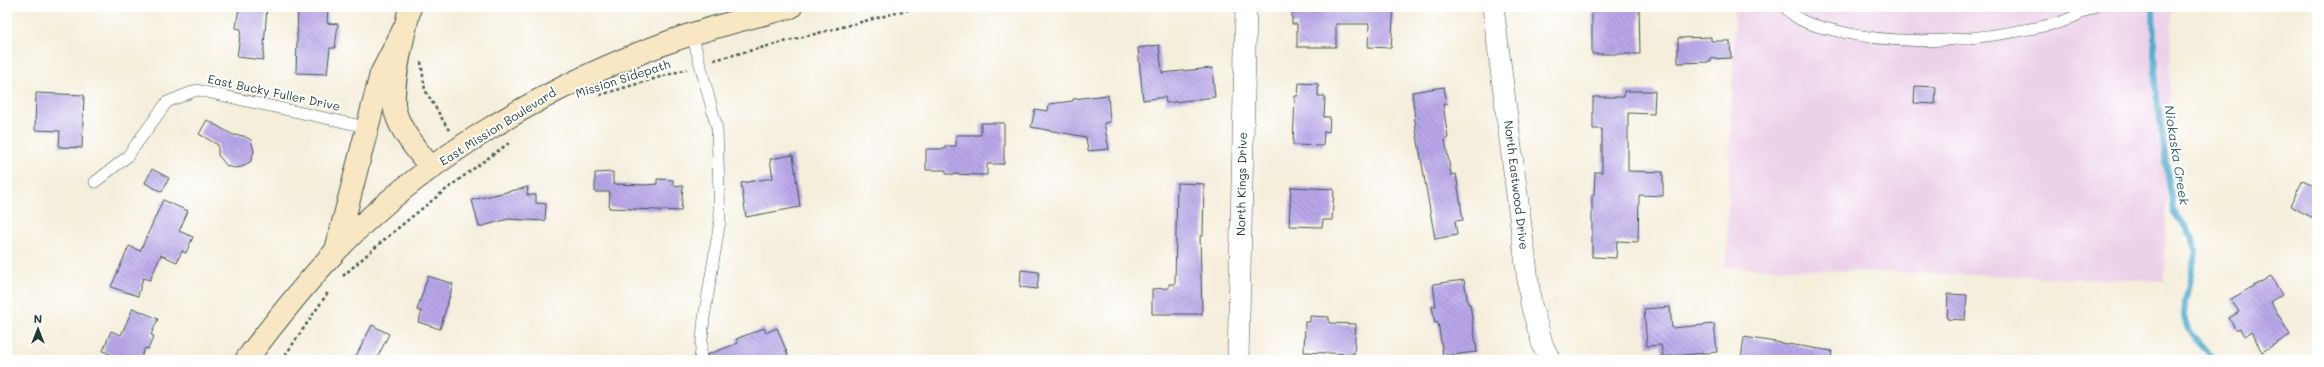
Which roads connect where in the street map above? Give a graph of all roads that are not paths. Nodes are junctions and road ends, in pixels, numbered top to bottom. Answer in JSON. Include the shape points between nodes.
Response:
{"nodes":[{"id":1,"x":791,"y":7,"type":"edge"},
{"id":2,"x":1246,"y":7,"type":"edge"},
{"id":3,"x":1493,"y":7,"type":"edge"},
{"id":4,"x":1785,"y":7,"type":"edge"},
{"id":5,"x":2094,"y":7,"type":"edge"},
{"id":6,"x":408,"y":16,"type":"edge"},
{"id":7,"x":692,"y":34,"type":"junction"},
{"id":8,"x":366,"y":126,"type":"junction"},
{"id":9,"x":431,"y":168,"type":"junction"},
{"id":10,"x":94,"y":182,"type":"dead end"},
{"id":11,"x":336,"y":250,"type":"junction"},
{"id":12,"x":246,"y":360,"type":"edge"},
{"id":13,"x":700,"y":360,"type":"edge"},
{"id":14,"x":1238,"y":360,"type":"edge"},
{"id":15,"x":1550,"y":360,"type":"edge"}],
"edges":[{"from":1,"to":7,"type":"main road","name":"East Mission Boulevard"},
{"from":2,"to":14,"type":"street","name":"North Kings Drive"},
{"from":3,"to":15,"type":"street","name":"North Eastwood Drive","via":[[1531,304],[1543,346]]},
{"from":4,"to":5,"type":"lane","via":[[1807,24],[1855,36],[1904,41],[1964,40],[2059,22]]},
{"from":6,"to":8,"type":"main road","via":[[381,74]]},
{"from":6,"to":9,"type":"main road","via":[[394,94],[395,112],[404,132]]},
{"from":7,"to":9,"type":"main road","name":"East Mission Boulevard","via":[[616,62],[565,86],[514,114]]},
{"from":7,"to":13,"type":"lane","via":[[717,128],[720,221],[704,318]]},
{"from":8,"to":10,"type":"lane","name":"East Bucky Fuller Drive","via":[[197,90],[167,102],[127,157]]},
{"from":8,"to":11,"type":"main road"},
{"from":9,"to":11,"type":"main road","name":"East Mission Boulevard"},
{"from":11,"to":12,"type":"main road","name":"East Mission Boulevard","via":[[299,291]]}]}
